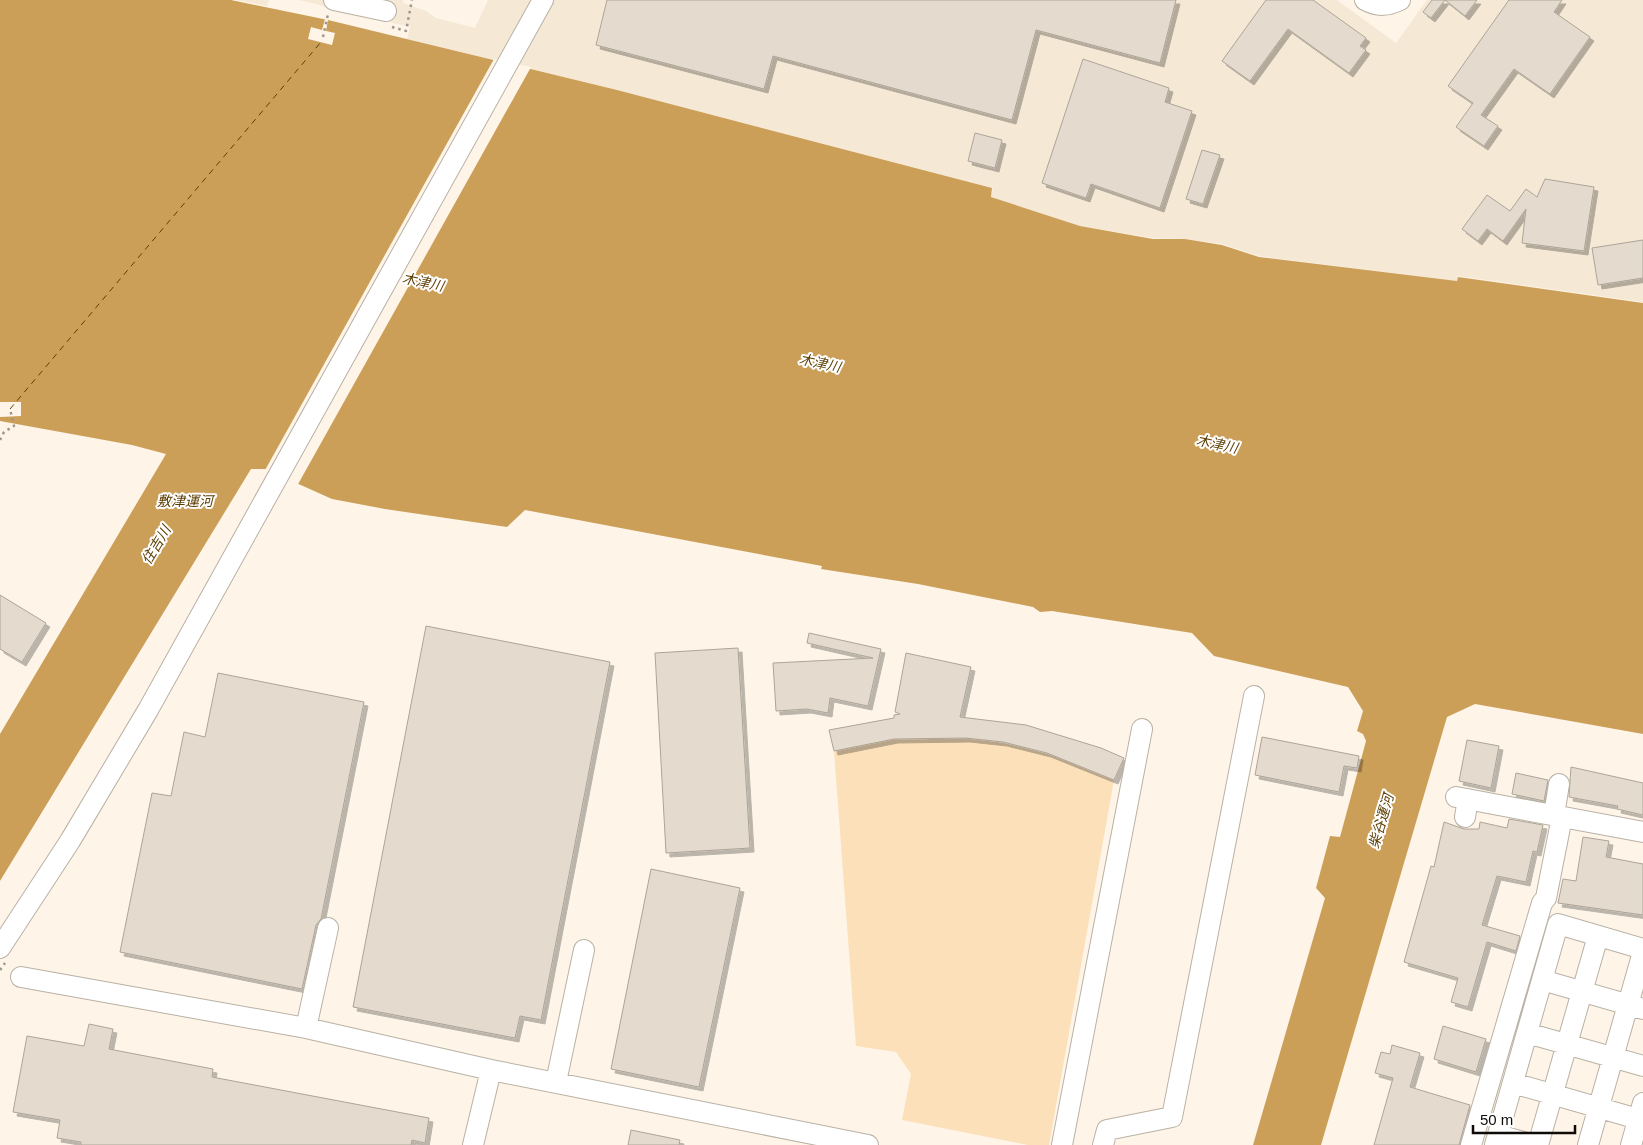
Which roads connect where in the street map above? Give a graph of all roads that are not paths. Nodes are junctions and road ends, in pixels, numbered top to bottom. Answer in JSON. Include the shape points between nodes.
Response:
{"nodes":[{"id":1,"x":334,"y":0,"type":"edge"},
{"id":2,"x":543,"y":0,"type":"edge"},
{"id":3,"x":1365,"y":0,"type":"edge"},
{"id":4,"x":1400,"y":0,"type":"edge"},
{"id":5,"x":386,"y":11,"type":"dead end"},
{"id":6,"x":1254,"y":696,"type":"dead end"},
{"id":7,"x":1142,"y":729,"type":"dead end"},
{"id":8,"x":1559,"y":784,"type":"dead end"},
{"id":9,"x":1463,"y":804,"type":"dead end"},
{"id":10,"x":1558,"y":816,"type":"junction"},
{"id":11,"x":1643,"y":832,"type":"edge"},
{"id":12,"x":328,"y":928,"type":"dead end"},
{"id":13,"x":1598,"y":936,"type":"junction"},
{"id":14,"x":0,"y":948,"type":"edge"},
{"id":15,"x":584,"y":950,"type":"dead end"},
{"id":16,"x":1643,"y":950,"type":"edge"},
{"id":17,"x":20,"y":977,"type":"dead end"},
{"id":18,"x":1542,"y":980,"type":"junction"},
{"id":19,"x":1582,"y":992,"type":"junction"},
{"id":20,"x":1635,"y":1007,"type":"edge"},
{"id":21,"x":306,"y":1028,"type":"junction"},
{"id":22,"x":1527,"y":1033,"type":"junction"},
{"id":23,"x":1567,"y":1044,"type":"junction"},
{"id":24,"x":1613,"y":1057,"type":"junction"},
{"id":25,"x":1643,"y":1066,"type":"edge"},
{"id":26,"x":491,"y":1070,"type":"junction"},
{"id":27,"x":556,"y":1082,"type":"junction"},
{"id":28,"x":1513,"y":1083,"type":"junction"},
{"id":29,"x":1553,"y":1094,"type":"junction"},
{"id":30,"x":1598,"y":1108,"type":"junction"},
{"id":31,"x":1641,"y":1111,"type":"edge"},
{"id":32,"x":1496,"y":1140,"type":"edge"},
{"id":33,"x":831,"y":1141,"type":"edge"},
{"id":34,"x":473,"y":1145,"type":"edge"},
{"id":35,"x":868,"y":1145,"type":"edge"},
{"id":36,"x":1062,"y":1145,"type":"edge"},
{"id":37,"x":1103,"y":1145,"type":"edge"},
{"id":38,"x":1471,"y":1145,"type":"edge"},
{"id":39,"x":1534,"y":1145,"type":"edge"},
{"id":40,"x":1538,"y":1145,"type":"edge"},
{"id":41,"x":1588,"y":1145,"type":"edge"},
{"id":42,"x":1631,"y":1145,"type":"edge"}],
"edges":[{"from":1,"to":5,"type":"street"},
{"from":2,"to":14,"type":"street","via":[[148,710],[70,841]]},
{"from":3,"to":4,"type":"street","via":[[1390,5]]},
{"from":6,"to":37,"type":"street","via":[[1172,1117],[1107,1130]]},
{"from":7,"to":36,"type":"street"},
{"from":8,"to":10,"type":"street"},
{"from":9,"to":10,"type":"street"},
{"from":10,"to":11,"type":"street"},
{"from":10,"to":38,"type":"street","via":[[1546,898]]},
{"from":12,"to":21,"type":"street"},
{"from":13,"to":16,"type":"street"},
{"from":13,"to":18,"type":"street","via":[[1558,924]]},
{"from":13,"to":19,"type":"street"},
{"from":15,"to":27,"type":"street"},
{"from":16,"to":20,"type":"street"},
{"from":17,"to":21,"type":"street"},
{"from":18,"to":19,"type":"street"},
{"from":18,"to":22,"type":"street"},
{"from":19,"to":20,"type":"street"},
{"from":19,"to":23,"type":"street"},
{"from":20,"to":24,"type":"street"},
{"from":21,"to":26,"type":"street"},
{"from":22,"to":23,"type":"street"},
{"from":22,"to":28,"type":"street"},
{"from":23,"to":24,"type":"street"},
{"from":23,"to":29,"type":"street"},
{"from":24,"to":25,"type":"street"},
{"from":24,"to":30,"type":"street"},
{"from":26,"to":27,"type":"street"},
{"from":26,"to":34,"type":"street"},
{"from":27,"to":33,"type":"street"},
{"from":28,"to":29,"type":"street"},
{"from":28,"to":32,"type":"street"},
{"from":29,"to":30,"type":"street"},
{"from":29,"to":40,"type":"street"},
{"from":30,"to":31,"type":"street"},
{"from":30,"to":41,"type":"street"},
{"from":31,"to":42,"type":"street"},
{"from":32,"to":39,"type":"street"},
{"from":33,"to":35,"type":"street"}]}
